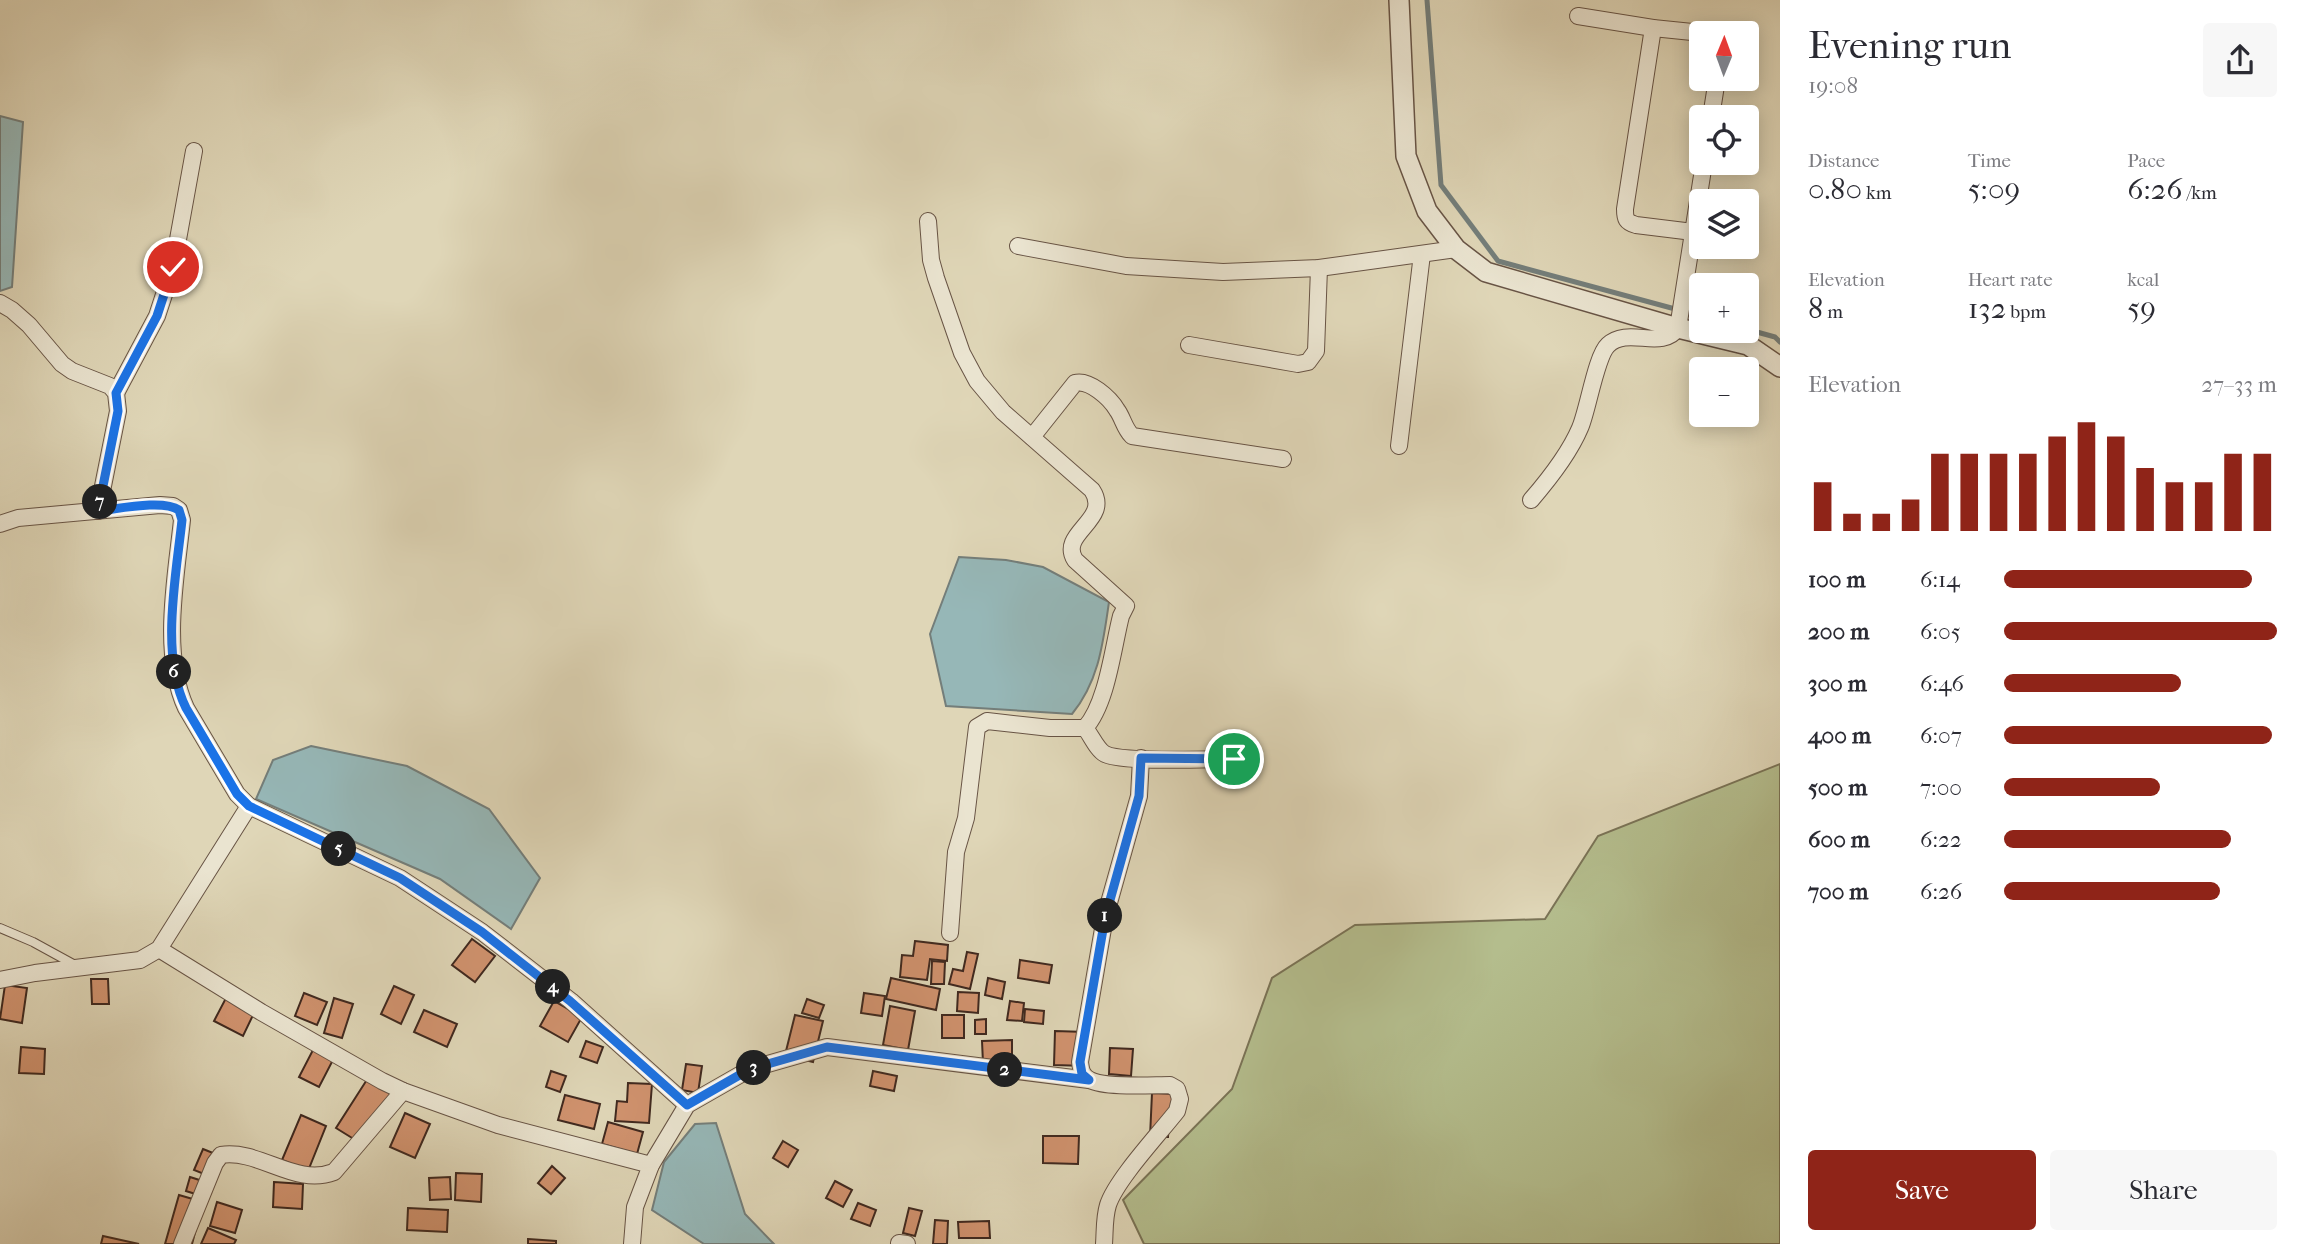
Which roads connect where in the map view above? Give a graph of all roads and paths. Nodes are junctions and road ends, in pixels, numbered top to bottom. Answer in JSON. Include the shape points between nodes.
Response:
{"nodes":[{"id":1,"x":1399,"y":0,"type":"edge"},
{"id":2,"x":1578,"y":16,"type":"dead end"},
{"id":3,"x":1653,"y":28,"type":"junction"},
{"id":4,"x":1689,"y":32,"type":"edge"},
{"id":5,"x":194,"y":151,"type":"dead end"},
{"id":6,"x":928,"y":221,"type":"dead end"},
{"id":7,"x":1689,"y":232,"type":"edge"},
{"id":8,"x":1018,"y":246,"type":"dead end"},
{"id":9,"x":1456,"y":249,"type":"junction"},
{"id":10,"x":1422,"y":254,"type":"junction"},
{"id":11,"x":1689,"y":259,"type":"edge"},
{"id":12,"x":1319,"y":268,"type":"junction"},
{"id":13,"x":0,"y":303,"type":"edge"},
{"id":14,"x":1679,"y":324,"type":"junction"},
{"id":15,"x":1189,"y":345,"type":"dead end"},
{"id":16,"x":1780,"y":367,"type":"edge"},
{"id":17,"x":116,"y":393,"type":"junction"},
{"id":18,"x":1032,"y":437,"type":"junction"},
{"id":19,"x":1399,"y":446,"type":"dead end"},
{"id":20,"x":1283,"y":459,"type":"dead end"},
{"id":21,"x":1531,"y":500,"type":"dead end"},
{"id":22,"x":98,"y":511,"type":"junction"},
{"id":23,"x":0,"y":524,"type":"edge"},
{"id":24,"x":1085,"y":727,"type":"junction"},
{"id":25,"x":1141,"y":758,"type":"junction"},
{"id":26,"x":1234,"y":759,"type":"dead end"},
{"id":27,"x":249,"y":806,"type":"junction"},
{"id":28,"x":0,"y":928,"type":"edge"},
{"id":29,"x":950,"y":933,"type":"dead end"},
{"id":30,"x":159,"y":950,"type":"junction"},
{"id":31,"x":82,"y":967,"type":"junction"},
{"id":32,"x":0,"y":980,"type":"edge"},
{"id":33,"x":1089,"y":1080,"type":"junction"},
{"id":34,"x":403,"y":1091,"type":"junction"},
{"id":35,"x":687,"y":1105,"type":"junction"},
{"id":36,"x":650,"y":1165,"type":"junction"},
{"id":37,"x":633,"y":1239,"type":"edge"},
{"id":38,"x":182,"y":1244,"type":"edge"},
{"id":39,"x":648,"y":1244,"type":"edge"},
{"id":40,"x":1104,"y":1244,"type":"edge"}],
"edges":[{"from":1,"to":9,"type":"street","via":[[1406,156],[1427,211]]},
{"from":2,"to":3,"type":"street"},
{"from":3,"to":4,"type":"street"},
{"from":3,"to":7,"type":"street","via":[[1625,218],[1636,225]]},
{"from":5,"to":17,"type":"street","via":[[173,267],[157,316]]},
{"from":6,"to":18,"type":"street","via":[[936,278],[972,373],[990,400]]},
{"from":8,"to":12,"type":"street","via":[[1126,266],[1223,272]]},
{"from":9,"to":10,"type":"street"},
{"from":9,"to":14,"type":"street","via":[[1486,272]]},
{"from":10,"to":12,"type":"street"},
{"from":10,"to":19,"type":"street"},
{"from":11,"to":14,"type":"street"},
{"from":12,"to":15,"type":"street","via":[[1316,351],[1308,362]]},
{"from":13,"to":17,"type":"street","via":[[62,364]]},
{"from":14,"to":16,"type":"street","via":[[1748,345]]},
{"from":14,"to":21,"type":"street","via":[[1674,334],[1663,339],[1634,337],[1607,345],[1573,443]]},
{"from":17,"to":22,"type":"street","via":[[118,411]]},
{"from":18,"to":20,"type":"street","via":[[1075,383],[1082,381],[1116,408],[1132,436]]},
{"from":18,"to":24,"type":"street","via":[[1097,497],[1096,511],[1073,541],[1072,554],[1126,606],[1102,696]]},
{"from":22,"to":23,"type":"street","via":[[18,518]]},
{"from":22,"to":27,"type":"street","via":[[160,505],[179,510],[174,674],[179,693],[237,794]]},
{"from":24,"to":25,"type":"street","via":[[1104,754]]},
{"from":24,"to":29,"type":"street","via":[[987,721],[977,726],[966,818],[956,852]]},
{"from":25,"to":26,"type":"street"},
{"from":25,"to":33,"type":"street","via":[[1139,796],[1105,918],[1080,1062],[1082,1074]]},
{"from":27,"to":30,"type":"street"},
{"from":27,"to":35,"type":"street","via":[[400,878],[482,932],[570,1001]]},
{"from":28,"to":31,"type":"lane"},
{"from":30,"to":31,"type":"street","via":[[140,960]]},
{"from":30,"to":34,"type":"street"},
{"from":31,"to":32,"type":"street"},
{"from":33,"to":35,"type":"street","via":[[827,1047],[750,1069]]},
{"from":33,"to":40,"type":"street","via":[[1170,1085],[1180,1099],[1177,1111],[1116,1190],[1109,1205]]},
{"from":34,"to":36,"type":"street","via":[[498,1125]]},
{"from":34,"to":38,"type":"street","via":[[334,1172],[321,1177],[221,1155]]},
{"from":35,"to":36,"type":"street"},
{"from":36,"to":37,"type":"street","via":[[635,1207]]},
{"from":37,"to":39,"type":"street"}]}
